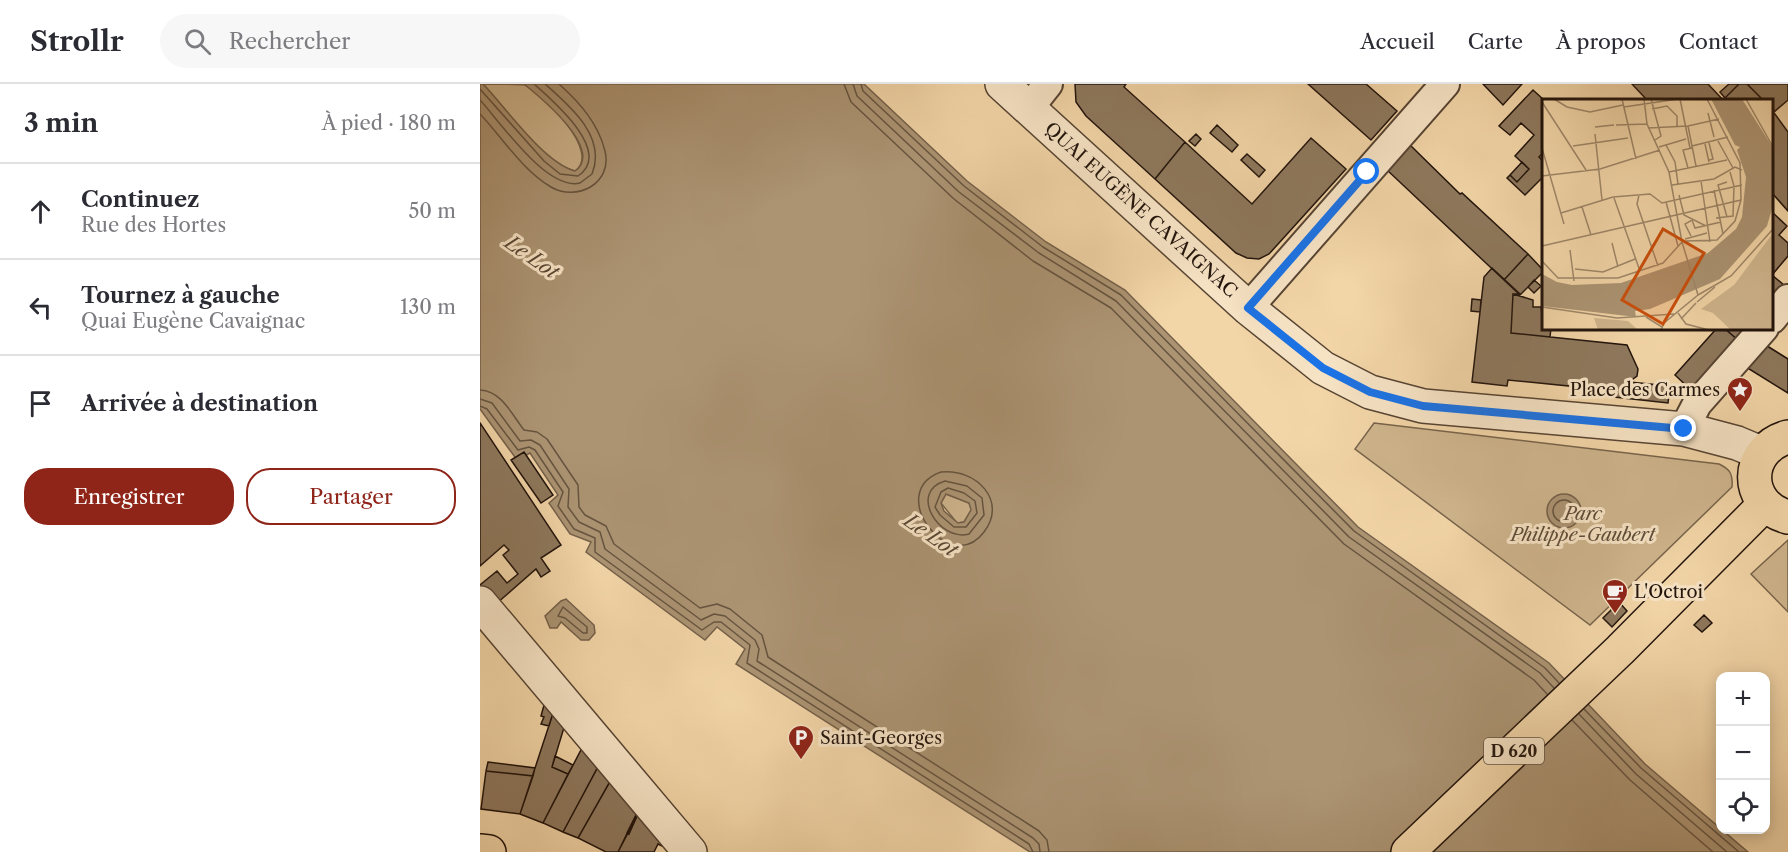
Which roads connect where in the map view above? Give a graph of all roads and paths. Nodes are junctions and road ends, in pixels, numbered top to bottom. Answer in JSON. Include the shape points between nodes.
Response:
{"nodes":[{"id":1,"x":1002,"y":84,"type":"edge"},
{"id":2,"x":1445,"y":84,"type":"edge"},
{"id":3,"x":1039,"y":96,"type":"edge"},
{"id":4,"x":1788,"y":299,"type":"edge"},
{"id":5,"x":1248,"y":308,"type":"junction"},
{"id":6,"x":1773,"y":318,"type":"edge"},
{"id":7,"x":1762,"y":330,"type":"edge"},
{"id":8,"x":1684,"y":429,"type":"junction"},
{"id":9,"x":1788,"y":437,"type":"edge"},
{"id":10,"x":1761,"y":453,"type":"junction"},
{"id":11,"x":1776,"y":510,"type":"edge"},
{"id":12,"x":480,"y":603,"type":"edge"},
{"id":13,"x":480,"y":851,"type":"edge"},
{"id":14,"x":489,"y":852,"type":"edge"},
{"id":15,"x":690,"y":852,"type":"edge"},
{"id":16,"x":1408,"y":852,"type":"edge"}],
"edges":[{"from":1,"to":3,"type":"street","name":"QUAI EUGÈNE CAVAIGNAC"},
{"from":2,"to":5,"type":"street"},
{"from":3,"to":5,"type":"street","name":"QUAI EUGÈNE CAVAIGNAC"},
{"from":4,"to":6,"type":"street"},
{"from":5,"to":8,"type":"street","name":"QUAI EUGÈNE CAVAIGNAC","via":[[1323,368],[1370,392],[1423,406]]},
{"from":7,"to":8,"type":"street","via":[[1697,404]]},
{"from":8,"to":10,"type":"street","name":"QUAI EUGÈNE CAVAIGNAC"},
{"from":9,"to":10,"type":"main road"},
{"from":10,"to":11,"type":"main road","via":[[1755,482]]},
{"from":11,"to":16,"type":"main road","number":"D 620","via":[[1620,650]]},
{"from":12,"to":15,"type":"street"},
{"from":13,"to":14,"type":"main road"}]}
